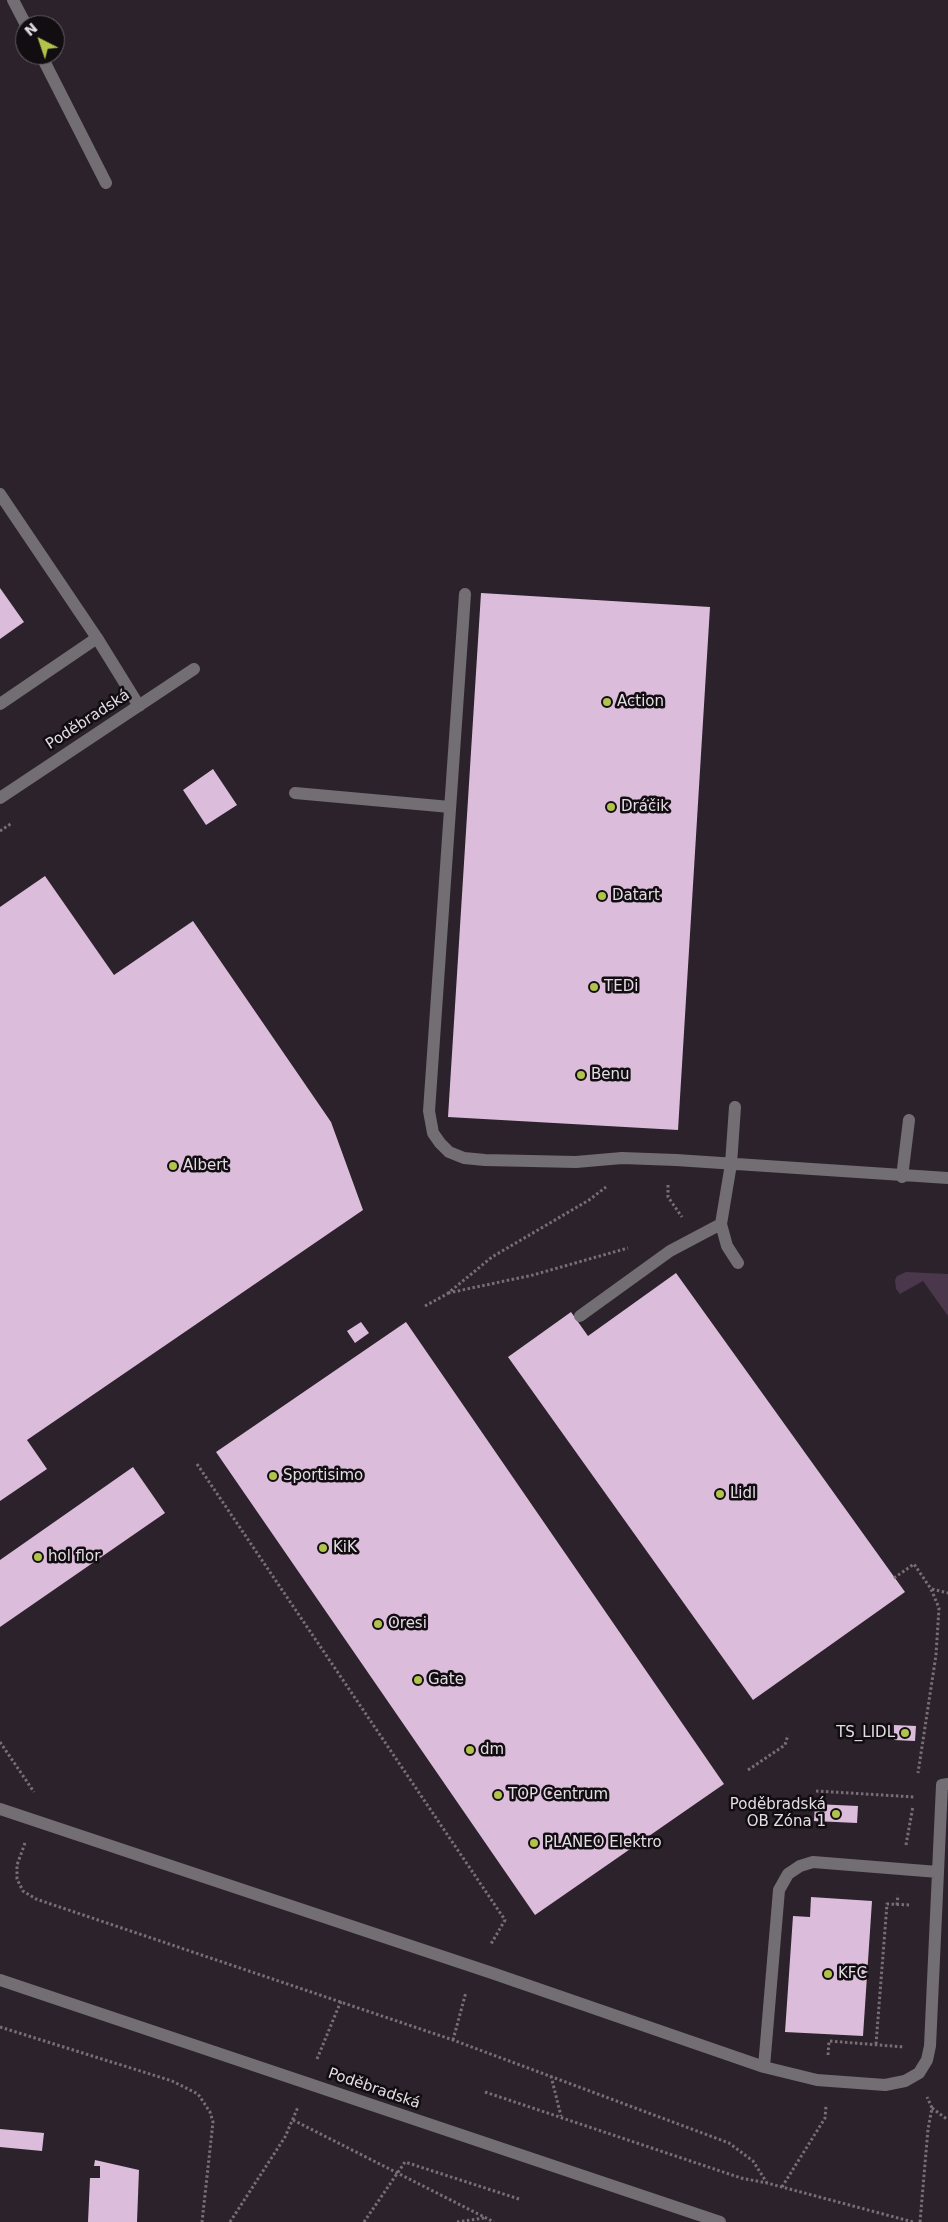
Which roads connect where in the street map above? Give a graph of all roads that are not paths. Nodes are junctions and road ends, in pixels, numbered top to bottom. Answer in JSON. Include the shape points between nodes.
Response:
{"nodes":[{"id":1,"x":13,"y":0,"type":"edge"},
{"id":2,"x":21,"y":15,"type":"edge"},
{"id":3,"x":46,"y":65,"type":"edge"},
{"id":4,"x":106,"y":183,"type":"dead end"},
{"id":5,"x":0,"y":494,"type":"edge"},
{"id":6,"x":465,"y":594,"type":"dead end"},
{"id":7,"x":97,"y":638,"type":"junction"},
{"id":8,"x":194,"y":669,"type":"dead end"},
{"id":9,"x":0,"y":704,"type":"edge"},
{"id":10,"x":139,"y":706,"type":"junction"},
{"id":11,"x":295,"y":793,"type":"dead end"},
{"id":12,"x":0,"y":798,"type":"edge"},
{"id":13,"x":450,"y":807,"type":"junction"},
{"id":14,"x":735,"y":1106,"type":"dead end"},
{"id":15,"x":909,"y":1120,"type":"dead end"},
{"id":16,"x":731,"y":1164,"type":"junction"},
{"id":17,"x":902,"y":1176,"type":"junction"},
{"id":18,"x":948,"y":1178,"type":"edge"},
{"id":19,"x":721,"y":1224,"type":"junction"},
{"id":20,"x":738,"y":1263,"type":"dead end"},
{"id":21,"x":580,"y":1316,"type":"dead end"},
{"id":22,"x":948,"y":1784,"type":"edge"},
{"id":23,"x":0,"y":1809,"type":"edge"},
{"id":24,"x":938,"y":1872,"type":"junction"},
{"id":25,"x":0,"y":1978,"type":"edge"},
{"id":26,"x":764,"y":2067,"type":"junction"},
{"id":27,"x":720,"y":2222,"type":"edge"}],
"edges":[{"from":1,"to":2,"type":"street"},
{"from":3,"to":4,"type":"street"},
{"from":5,"to":7,"type":"street"},
{"from":6,"to":13,"type":"street"},
{"from":7,"to":9,"type":"street"},
{"from":7,"to":10,"type":"street"},
{"from":8,"to":10,"type":"street","name":"Poděbradská"},
{"from":10,"to":12,"type":"street","name":"Poděbradská"},
{"from":11,"to":13,"type":"street"},
{"from":13,"to":16,"type":"street","via":[[429,1111],[433,1133],[449,1152],[464,1158],[576,1162],[631,1159]]},
{"from":14,"to":16,"type":"street"},
{"from":15,"to":17,"type":"street"},
{"from":16,"to":17,"type":"street"},
{"from":16,"to":19,"type":"street"},
{"from":17,"to":18,"type":"street"},
{"from":19,"to":20,"type":"street","via":[[727,1246]]},
{"from":19,"to":21,"type":"street","via":[[670,1251]]},
{"from":22,"to":24,"type":"street","via":[[942,1785]]},
{"from":23,"to":26,"type":"street"},
{"from":24,"to":26,"type":"street","via":[[813,1862],[793,1869],[779,1890]]},
{"from":24,"to":26,"type":"street","via":[[930,2046],[927,2060],[919,2072],[894,2084],[875,2085],[817,2080]]},
{"from":25,"to":27,"type":"street","name":"Poděbradská"}]}
